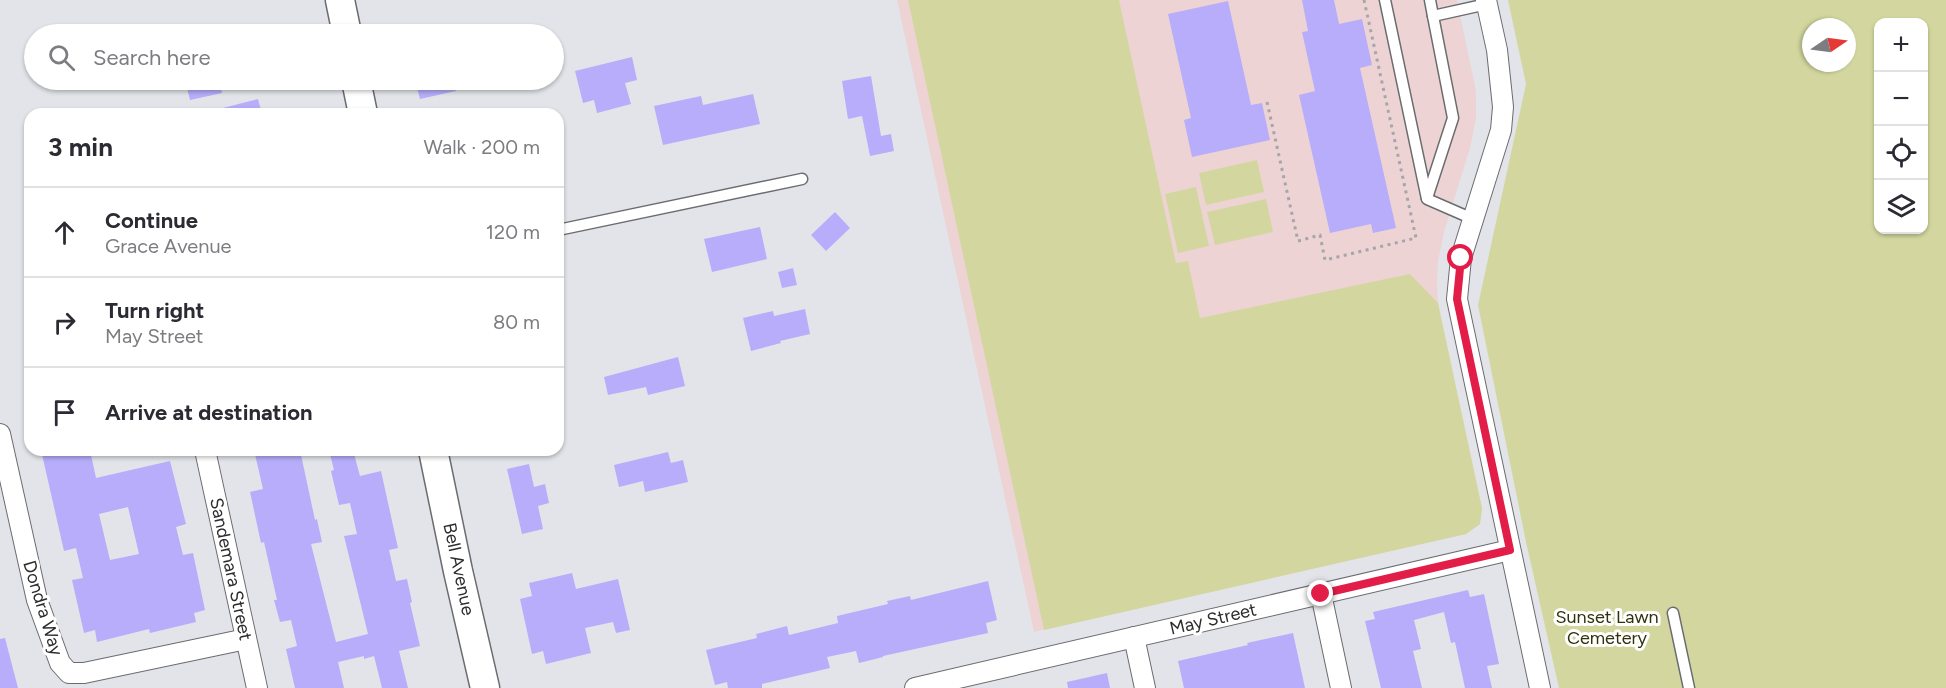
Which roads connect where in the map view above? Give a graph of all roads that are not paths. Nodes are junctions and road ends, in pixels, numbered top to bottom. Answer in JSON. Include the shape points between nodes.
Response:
{"nodes":[{"id":1,"x":340,"y":0,"type":"edge"},
{"id":2,"x":1385,"y":0,"type":"edge"},
{"id":3,"x":1430,"y":0,"type":"edge"},
{"id":4,"x":1487,"y":2,"type":"edge"},
{"id":5,"x":1433,"y":16,"type":"junction"},
{"id":6,"x":345,"y":24,"type":"edge"},
{"id":7,"x":358,"y":90,"type":"edge"},
{"id":8,"x":362,"y":108,"type":"edge"},
{"id":9,"x":802,"y":179,"type":"dead end"},
{"id":10,"x":1427,"y":199,"type":"junction"},
{"id":11,"x":1473,"y":219,"type":"junction"},
{"id":12,"x":564,"y":229,"type":"edge"},
{"id":13,"x":0,"y":434,"type":"edge"},
{"id":14,"x":206,"y":456,"type":"edge"},
{"id":15,"x":434,"y":456,"type":"edge"},
{"id":16,"x":1510,"y":550,"type":"junction"},
{"id":17,"x":1321,"y":594,"type":"junction"},
{"id":18,"x":1673,"y":613,"type":"dead end"},
{"id":19,"x":1134,"y":637,"type":"junction"},
{"id":20,"x":246,"y":639,"type":"junction"},
{"id":21,"x":257,"y":688,"type":"edge"},
{"id":22,"x":486,"y":688,"type":"edge"},
{"id":23,"x":915,"y":688,"type":"edge"},
{"id":24,"x":1145,"y":688,"type":"edge"},
{"id":25,"x":1341,"y":688,"type":"edge"},
{"id":26,"x":1540,"y":688,"type":"edge"},
{"id":27,"x":1689,"y":688,"type":"edge"}],
"edges":[{"from":1,"to":6,"type":"main road"},
{"from":2,"to":10,"type":"lane"},
{"from":3,"to":5,"type":"lane"},
{"from":4,"to":5,"type":"lane"},
{"from":4,"to":11,"type":"street","via":[[1503,107],[1501,130]]},
{"from":5,"to":10,"type":"lane","via":[[1453,117]]},
{"from":7,"to":8,"type":"main road"},
{"from":9,"to":12,"type":"lane"},
{"from":10,"to":11,"type":"lane"},
{"from":11,"to":16,"type":"street","via":[[1461,258],[1457,299]]},
{"from":13,"to":20,"type":"street","name":"Dondra Way","via":[[37,600],[60,663],[69,673]]},
{"from":14,"to":20,"type":"street","name":"Sandemara Street"},
{"from":15,"to":22,"type":"main road","name":"Bell Avenue"},
{"from":16,"to":17,"type":"street","name":"May Street"},
{"from":16,"to":26,"type":"street"},
{"from":17,"to":19,"type":"street","name":"May Street"},
{"from":17,"to":25,"type":"street"},
{"from":18,"to":27,"type":"lane"},
{"from":19,"to":23,"type":"street","name":"May Street"},
{"from":19,"to":24,"type":"street"},
{"from":20,"to":21,"type":"street","name":"Sandemara Street"}]}
